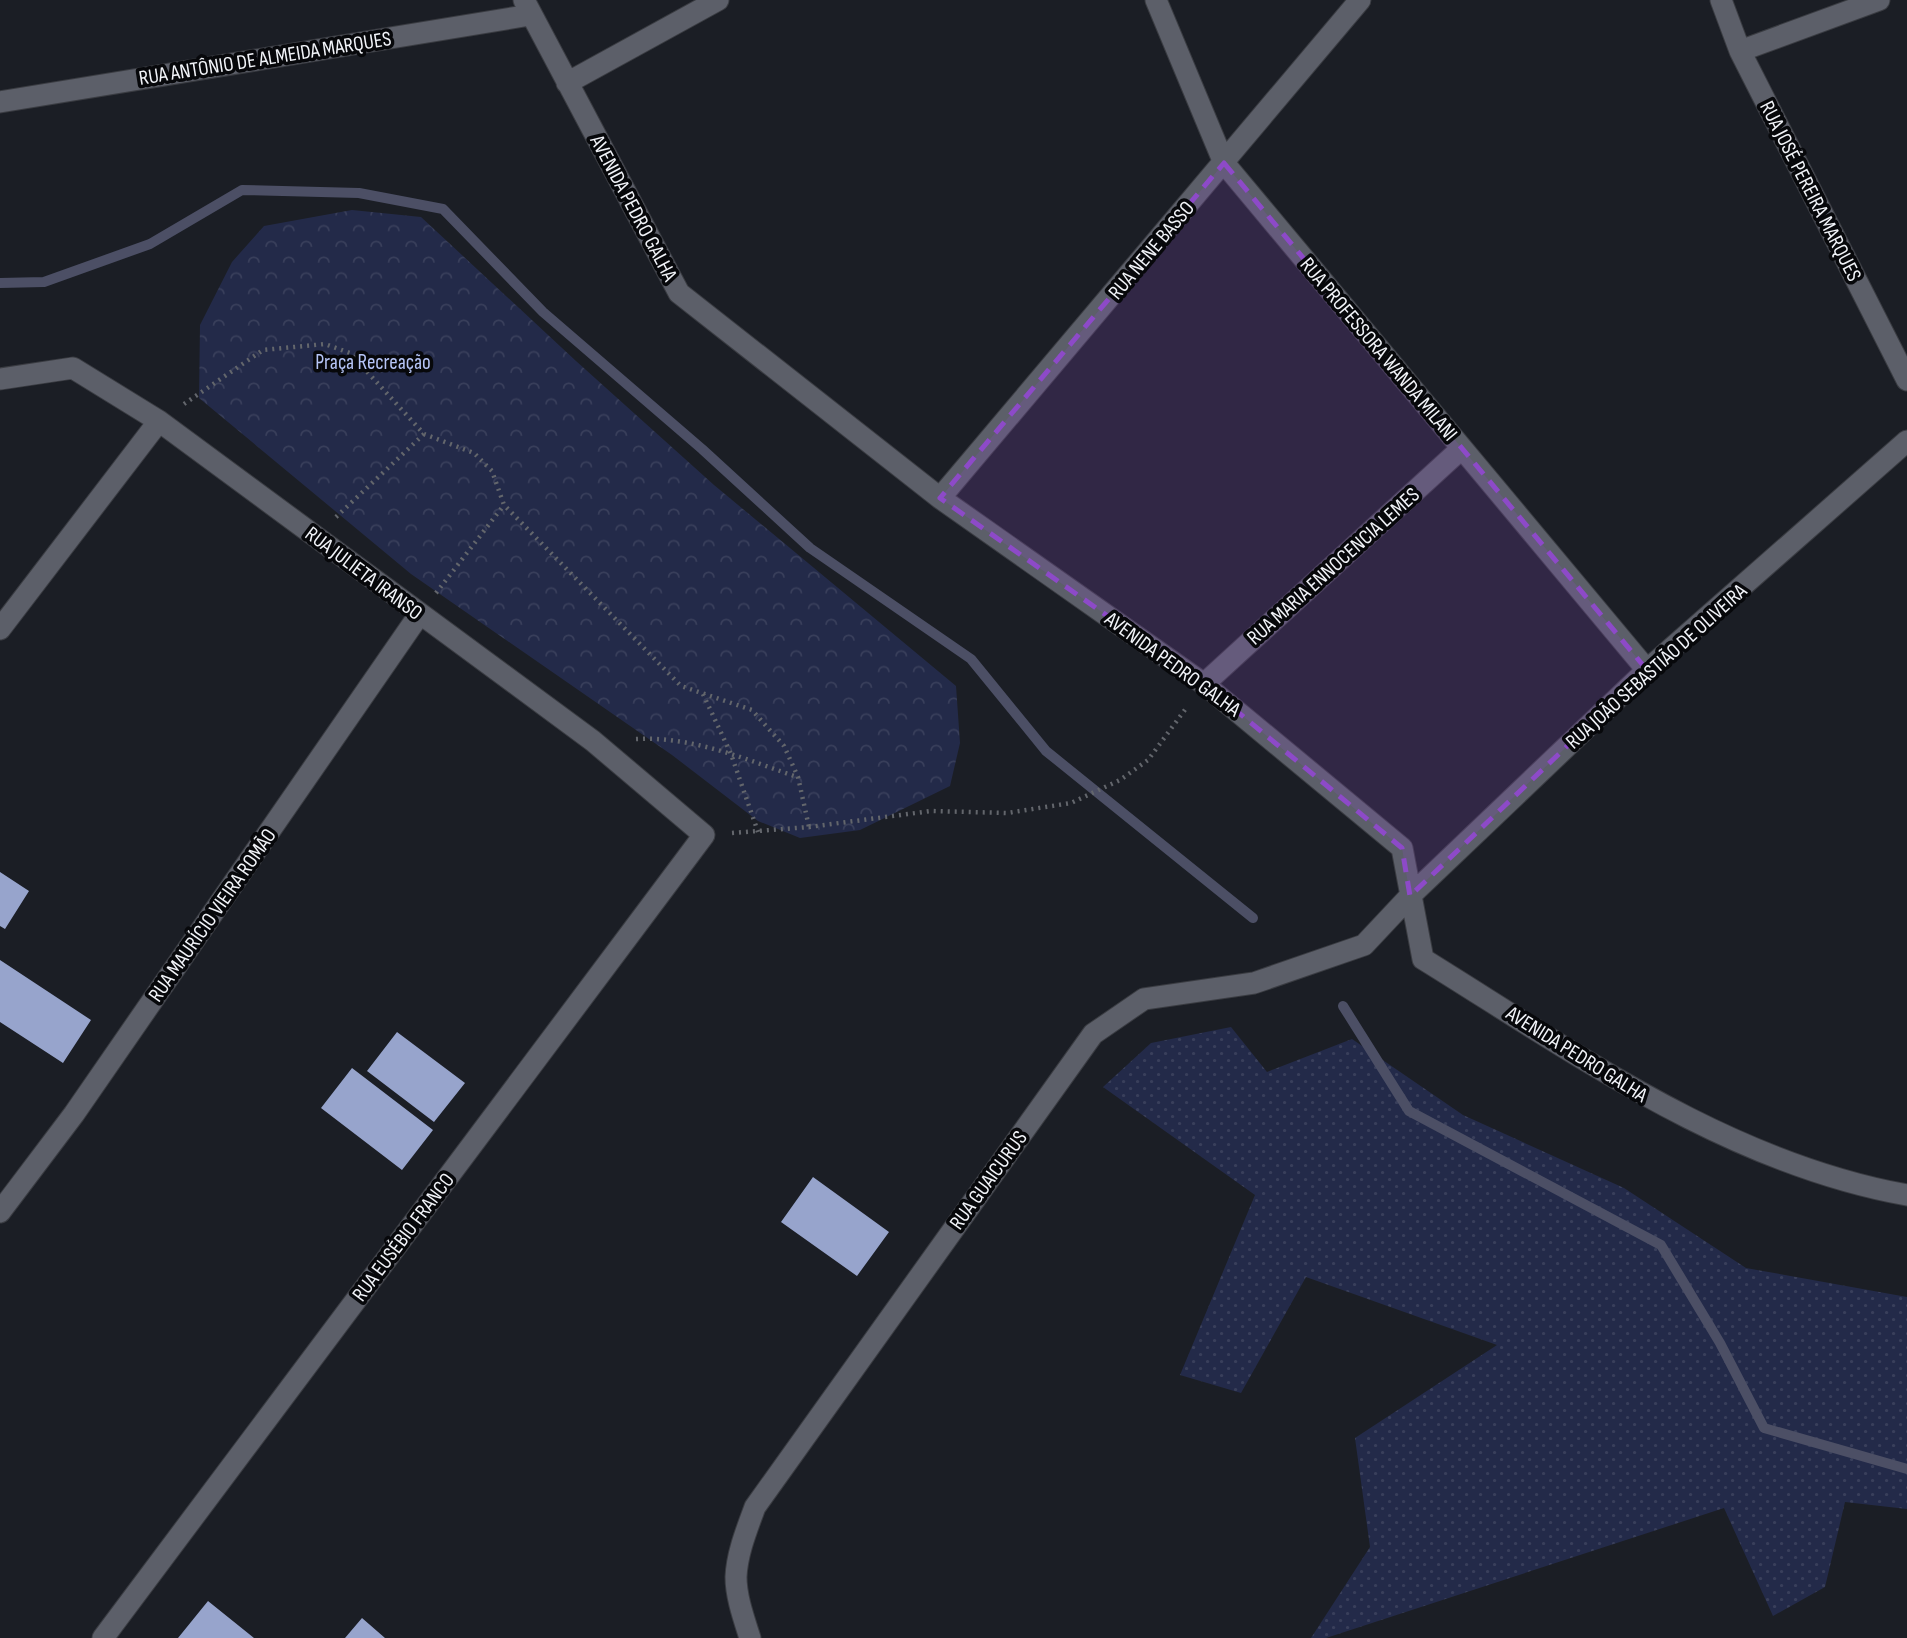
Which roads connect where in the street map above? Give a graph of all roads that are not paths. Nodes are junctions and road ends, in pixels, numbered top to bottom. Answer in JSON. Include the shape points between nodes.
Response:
{"nodes":[{"id":1,"x":718,"y":0,"type":"edge"},
{"id":2,"x":1156,"y":0,"type":"edge"},
{"id":3,"x":1360,"y":0,"type":"edge"},
{"id":4,"x":1721,"y":0,"type":"edge"},
{"id":5,"x":1878,"y":0,"type":"edge"},
{"id":6,"x":527,"y":7,"type":"edge"},
{"id":7,"x":1740,"y":51,"type":"junction"},
{"id":8,"x":568,"y":83,"type":"junction"},
{"id":9,"x":0,"y":102,"type":"edge"},
{"id":10,"x":1224,"y":163,"type":"junction"},
{"id":11,"x":0,"y":379,"type":"edge"},
{"id":12,"x":1907,"y":380,"type":"edge"},
{"id":13,"x":159,"y":421,"type":"junction"},
{"id":14,"x":1907,"y":441,"type":"edge"},
{"id":15,"x":1461,"y":449,"type":"junction"},
{"id":16,"x":940,"y":498,"type":"junction"},
{"id":17,"x":419,"y":615,"type":"junction"},
{"id":18,"x":0,"y":629,"type":"edge"},
{"id":19,"x":1647,"y":670,"type":"junction"},
{"id":20,"x":1204,"y":684,"type":"junction"},
{"id":21,"x":704,"y":835,"type":"joint"},
{"id":22,"x":1410,"y":896,"type":"junction"},
{"id":23,"x":1907,"y":1195,"type":"edge"},
{"id":24,"x":0,"y":1212,"type":"edge"},
{"id":25,"x":103,"y":1638,"type":"edge"},
{"id":26,"x":750,"y":1638,"type":"edge"}],
"edges":[{"from":1,"to":8,"type":"street"},
{"from":2,"to":10,"type":"street","name":"RUA PROFESSORA WANDA MILANI"},
{"from":3,"to":10,"type":"street","name":"RUA NENE BASSO"},
{"from":4,"to":7,"type":"street","name":"RUA JOSÉ PEREIRA MARQUES"},
{"from":5,"to":7,"type":"street"},
{"from":6,"to":8,"type":"street","name":"AVENIDA PEDRO GALHA"},
{"from":6,"to":9,"type":"street","name":"RUA ANTÔNIO DE ALMEIDA MARQUES"},
{"from":7,"to":12,"type":"street","name":"RUA JOSÉ PEREIRA MARQUES"},
{"from":8,"to":16,"type":"street","name":"AVENIDA PEDRO GALHA","via":[[679,293]]},
{"from":10,"to":15,"type":"street","name":"RUA PROFESSORA WANDA MILANI"},
{"from":10,"to":16,"type":"street","name":"RUA NENE BASSO"},
{"from":11,"to":13,"type":"street","name":"RUA JULIETA IRANSO","via":[[73,368]]},
{"from":13,"to":17,"type":"street","name":"RUA JULIETA IRANSO"},
{"from":13,"to":18,"type":"street"},
{"from":14,"to":19,"type":"street","name":"RUA JOÃO SEBASTIÃO DE OLIVEIRA"},
{"from":15,"to":19,"type":"street","name":"RUA PROFESSORA WANDA MILANI"},
{"from":15,"to":20,"type":"street","name":"RUA MARIA ENNOCENCIA LEMES"},
{"from":16,"to":20,"type":"street","name":"AVENIDA PEDRO GALHA"},
{"from":17,"to":21,"type":"street","name":"RUA JULIETA IRANSO","via":[[593,741]]},
{"from":17,"to":24,"type":"street","name":"RUA MAURÍCIO VIEIRA ROMÃO","via":[[82,1102]]},
{"from":19,"to":22,"type":"street","name":"RUA JOÃO SEBASTIÃO DE OLIVEIRA"},
{"from":20,"to":22,"type":"street","name":"AVENIDA PEDRO GALHA","via":[[1402,848]]},
{"from":21,"to":25,"type":"street","name":"RUA EUSÉBIO FRANCO"},
{"from":22,"to":23,"type":"street","name":"AVENIDA PEDRO GALHA","via":[[1423,959],[1656,1103],[1768,1155],[1876,1190]]},
{"from":22,"to":26,"type":"street","name":"RUA GUAICURUS","via":[[1364,945],[1254,983],[1144,999],[1093,1034],[755,1507],[742,1542],[736,1578]]}]}
